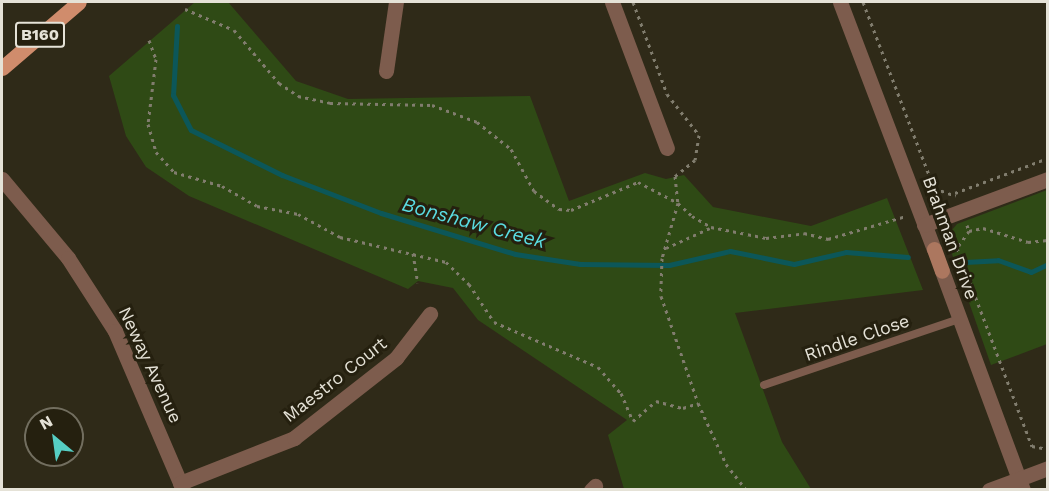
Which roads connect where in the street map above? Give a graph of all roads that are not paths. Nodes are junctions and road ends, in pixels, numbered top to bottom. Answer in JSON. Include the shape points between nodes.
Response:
{"nodes":[{"id":1,"x":79,"y":2,"type":"edge"},
{"id":2,"x":396,"y":2,"type":"edge"},
{"id":3,"x":612,"y":2,"type":"edge"},
{"id":4,"x":840,"y":2,"type":"edge"},
{"id":5,"x":2,"y":68,"type":"edge"},
{"id":6,"x":386,"y":71,"type":"dead end"},
{"id":7,"x":667,"y":147,"type":"dead end"},
{"id":8,"x":1047,"y":178,"type":"edge"},
{"id":9,"x":2,"y":179,"type":"edge"},
{"id":10,"x":922,"y":218,"type":"junction"},
{"id":11,"x":430,"y":314,"type":"dead end"},
{"id":12,"x":959,"y":319,"type":"junction"},
{"id":13,"x":764,"y":385,"type":"dead end"},
{"id":14,"x":1047,"y":468,"type":"edge"},
{"id":15,"x":1021,"y":484,"type":"edge"},
{"id":16,"x":181,"y":486,"type":"edge"},
{"id":17,"x":989,"y":489,"type":"edge"}],
"edges":[{"from":1,"to":5,"type":"main road","number":"B160"},
{"from":2,"to":6,"type":"street"},
{"from":3,"to":7,"type":"street"},
{"from":4,"to":10,"type":"street","name":"Brahman Drive"},
{"from":8,"to":10,"type":"street","via":[[961,210]]},
{"from":9,"to":16,"type":"street","name":"Neway Avenue","via":[[68,258],[110,322]]},
{"from":10,"to":12,"type":"street","name":"Brahman Drive"},
{"from":11,"to":16,"type":"street","name":"Maestro Court","via":[[396,358],[294,438]]},
{"from":12,"to":13,"type":"lane","name":"Rindle Close"},
{"from":12,"to":15,"type":"street","name":"Brahman Drive"},
{"from":14,"to":15,"type":"street"},
{"from":15,"to":17,"type":"street"}]}
